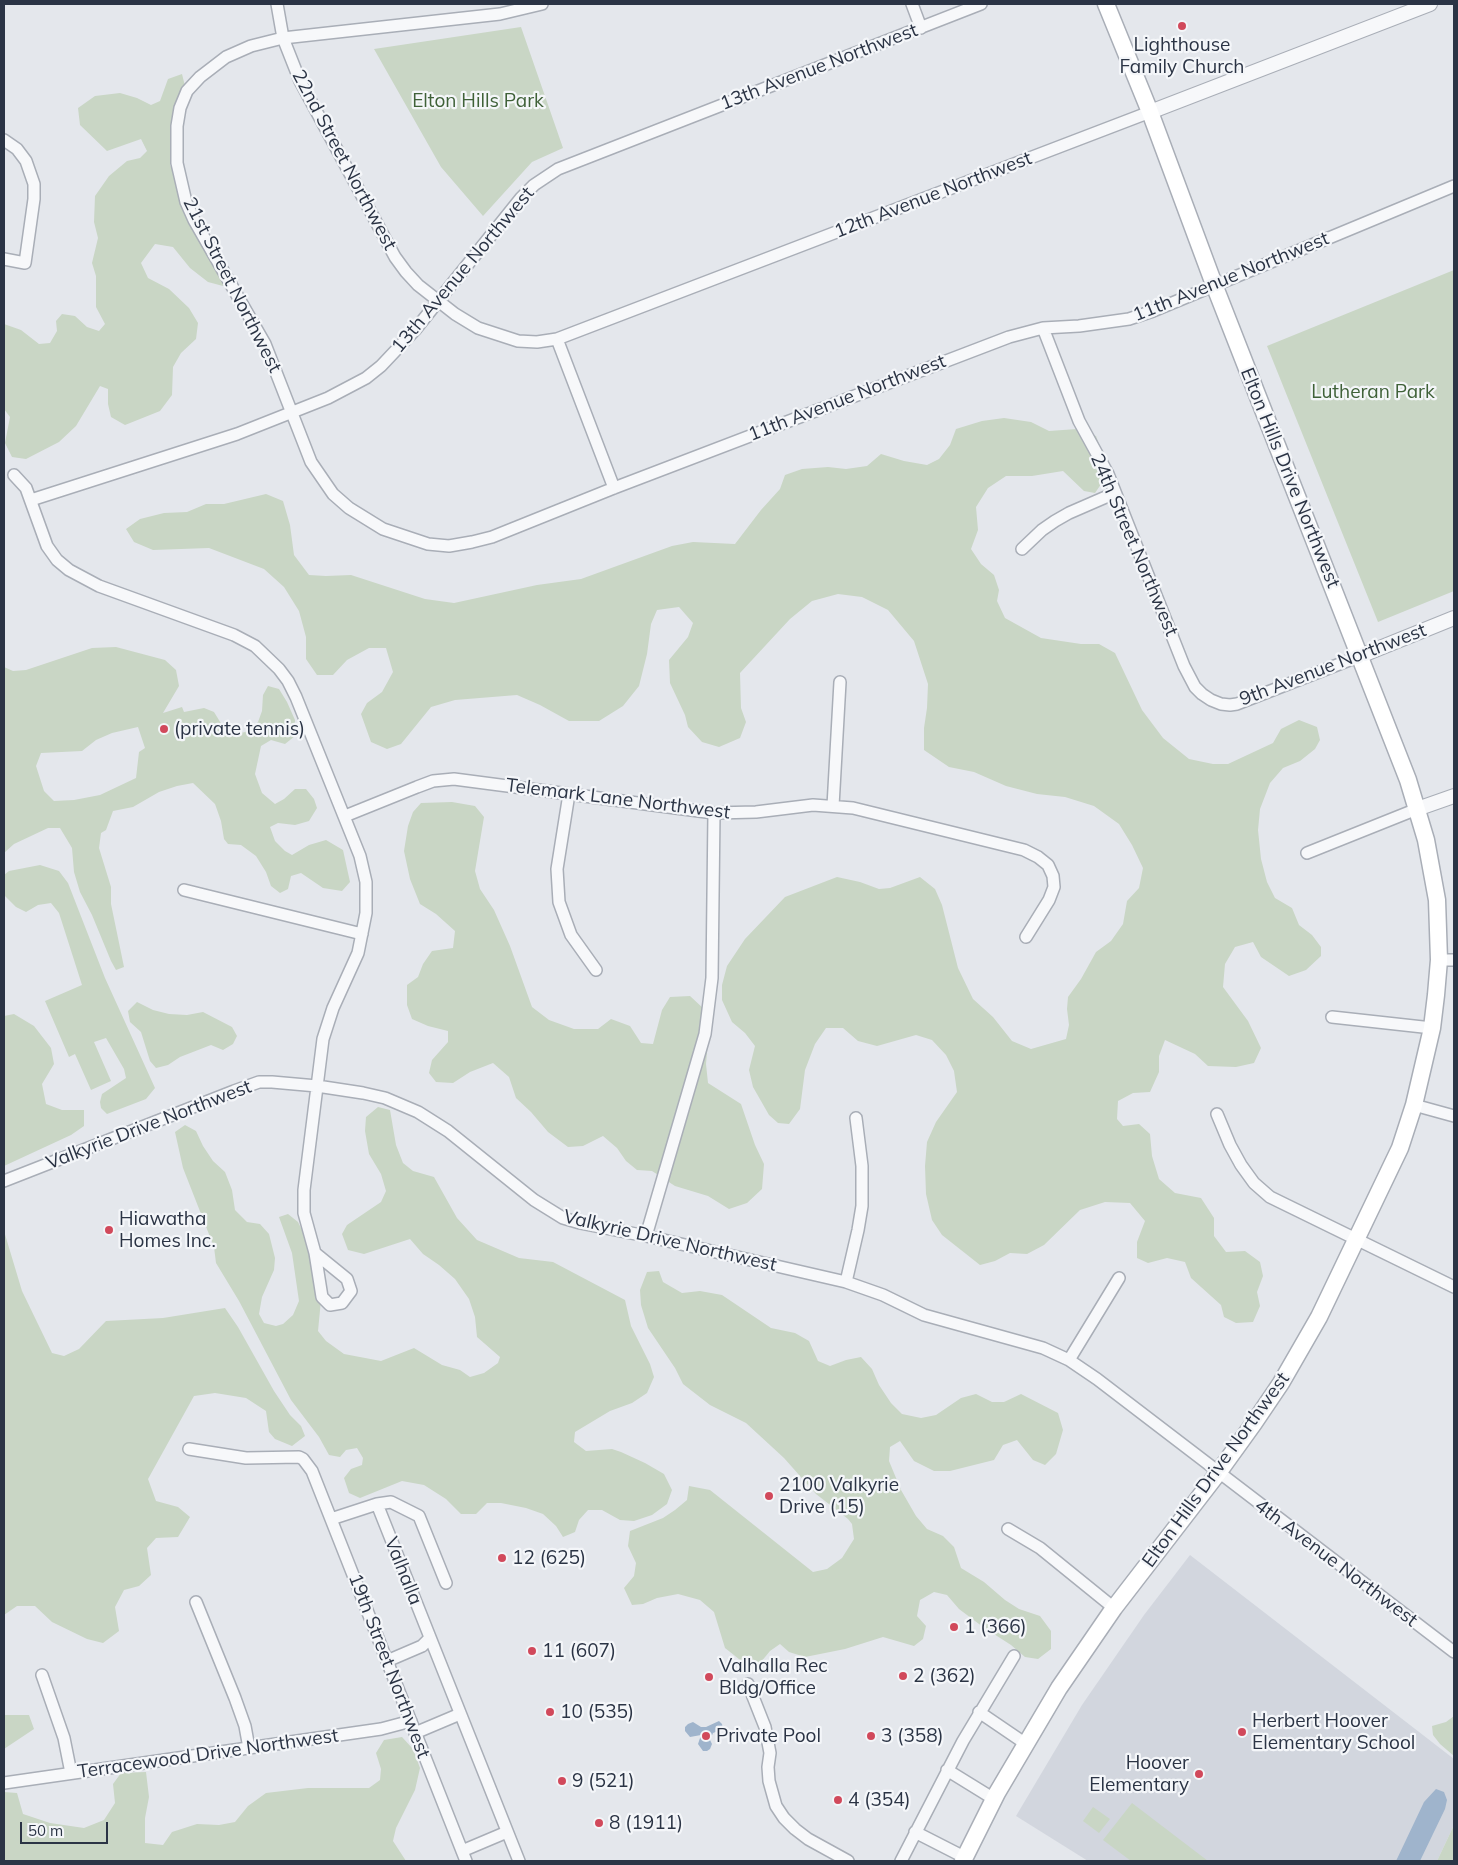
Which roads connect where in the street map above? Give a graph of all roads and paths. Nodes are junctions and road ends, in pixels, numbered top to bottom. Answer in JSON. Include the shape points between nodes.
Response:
{"nodes":[{"id":1,"x":277,"y":4,"type":"edge"},
{"id":2,"x":542,"y":4,"type":"edge"},
{"id":3,"x":912,"y":4,"type":"edge"},
{"id":4,"x":981,"y":4,"type":"edge"},
{"id":5,"x":1106,"y":4,"type":"edge"},
{"id":6,"x":1430,"y":4,"type":"edge"},
{"id":7,"x":921,"y":28,"type":"junction"},
{"id":8,"x":283,"y":38,"type":"junction"},
{"id":9,"x":1150,"y":112,"type":"junction"},
{"id":10,"x":4,"y":140,"type":"edge"},
{"id":11,"x":1454,"y":186,"type":"edge"},
{"id":12,"x":4,"y":259,"type":"edge"},
{"id":13,"x":1215,"y":286,"type":"junction"},
{"id":14,"x":438,"y":302,"type":"junction"},
{"id":15,"x":1043,"y":328,"type":"junction"},
{"id":16,"x":557,"y":339,"type":"junction"},
{"id":17,"x":292,"y":413,"type":"junction"},
{"id":18,"x":14,"y":475,"type":"dead end"},
{"id":19,"x":614,"y":488,"type":"junction"},
{"id":20,"x":1115,"y":493,"type":"junction"},
{"id":21,"x":31,"y":500,"type":"junction"},
{"id":22,"x":1022,"y":549,"type":"dead end"},
{"id":23,"x":1454,"y":618,"type":"edge"},
{"id":24,"x":1360,"y":656,"type":"junction"},
{"id":25,"x":840,"y":682,"type":"dead end"},
{"id":26,"x":1211,"y":700,"type":"joint"},
{"id":27,"x":569,"y":794,"type":"junction"},
{"id":28,"x":1454,"y":796,"type":"edge"},
{"id":29,"x":833,"y":806,"type":"junction"},
{"id":30,"x":1418,"y":809,"type":"junction"},
{"id":31,"x":714,"y":813,"type":"junction"},
{"id":32,"x":345,"y":816,"type":"junction"},
{"id":33,"x":1308,"y":853,"type":"dead end"},
{"id":34,"x":184,"y":890,"type":"dead end"},
{"id":35,"x":362,"y":934,"type":"junction"},
{"id":36,"x":1026,"y":937,"type":"dead end"},
{"id":37,"x":1446,"y":960,"type":"edge"},
{"id":38,"x":596,"y":970,"type":"dead end"},
{"id":39,"x":1332,"y":1017,"type":"dead end"},
{"id":40,"x":1432,"y":1028,"type":"junction"},
{"id":41,"x":317,"y":1086,"type":"junction"},
{"id":42,"x":1414,"y":1105,"type":"junction"},
{"id":43,"x":1217,"y":1114,"type":"dead end"},
{"id":44,"x":1454,"y":1116,"type":"edge"},
{"id":45,"x":856,"y":1118,"type":"dead end"},
{"id":46,"x":4,"y":1181,"type":"edge"},
{"id":47,"x":646,"y":1236,"type":"junction"},
{"id":48,"x":1357,"y":1240,"type":"junction"},
{"id":49,"x":315,"y":1253,"type":"dead end"},
{"id":50,"x":1119,"y":1278,"type":"dead end"},
{"id":51,"x":846,"y":1282,"type":"junction"},
{"id":52,"x":1454,"y":1287,"type":"edge"},
{"id":53,"x":1069,"y":1360,"type":"junction"},
{"id":54,"x":189,"y":1449,"type":"dead end"},
{"id":55,"x":1218,"y":1473,"type":"junction"},
{"id":56,"x":377,"y":1504,"type":"junction"},
{"id":57,"x":331,"y":1519,"type":"junction"},
{"id":58,"x":1008,"y":1529,"type":"dead end"},
{"id":59,"x":446,"y":1582,"type":"dead end"},
{"id":60,"x":196,"y":1602,"type":"dead end"},
{"id":61,"x":1114,"y":1608,"type":"junction"},
{"id":62,"x":430,"y":1638,"type":"junction"},
{"id":63,"x":1454,"y":1652,"type":"edge"},
{"id":64,"x":1014,"y":1656,"type":"dead end"},
{"id":65,"x":387,"y":1661,"type":"junction"},
{"id":66,"x":42,"y":1675,"type":"dead end"},
{"id":67,"x":748,"y":1684,"type":"dead end"},
{"id":68,"x":979,"y":1712,"type":"junction"},
{"id":69,"x":460,"y":1714,"type":"junction"},
{"id":70,"x":411,"y":1721,"type":"junction"},
{"id":71,"x":415,"y":1732,"type":"junction"},
{"id":72,"x":1026,"y":1744,"type":"junction"},
{"id":73,"x":249,"y":1748,"type":"junction"},
{"id":74,"x":947,"y":1770,"type":"junction"},
{"id":75,"x":71,"y":1773,"type":"junction"},
{"id":76,"x":4,"y":1783,"type":"edge"},
{"id":77,"x":994,"y":1798,"type":"junction"},
{"id":78,"x":508,"y":1832,"type":"junction"},
{"id":79,"x":915,"y":1832,"type":"junction"},
{"id":80,"x":464,"y":1856,"type":"edge"},
{"id":81,"x":964,"y":1859,"type":"edge"},
{"id":82,"x":519,"y":1861,"type":"edge"},
{"id":83,"x":848,"y":1861,"type":"edge"},
{"id":84,"x":901,"y":1861,"type":"edge"}],
"edges":[{"from":1,"to":8,"type":"street","name":"22nd Street Northwest"},
{"from":2,"to":8,"type":"street","name":"21st Street Northwest","via":[[500,14]]},
{"from":3,"to":7,"type":"street"},
{"from":4,"to":7,"type":"street","name":"13th Avenue Northwest"},
{"from":5,"to":9,"type":"main road","name":"Elton Hills Drive Northwest"},
{"from":6,"to":9,"type":"street","name":"12th Avenue Northwest"},
{"from":7,"to":14,"type":"street","name":"13th Avenue Northwest","via":[[558,169],[521,198]]},
{"from":8,"to":14,"type":"street","name":"22nd Street Northwest","via":[[300,81],[395,257],[412,279]]},
{"from":8,"to":17,"type":"street","name":"21st Street Northwest","via":[[237,51],[200,77],[187,91],[180,108],[176,144],[181,183],[194,220],[257,328]]},
{"from":9,"to":13,"type":"main road","name":"Elton Hills Drive Northwest"},
{"from":9,"to":16,"type":"street","name":"12th Avenue Northwest"},
{"from":10,"to":12,"type":"street","via":[[26,161],[34,184],[34,198],[25,263]]},
{"from":11,"to":13,"type":"street","name":"11th Avenue Northwest"},
{"from":13,"to":15,"type":"street","name":"11th Avenue Northwest","via":[[1129,319]]},
{"from":13,"to":24,"type":"main road","name":"Elton Hills Drive Northwest"},
{"from":14,"to":16,"type":"street","name":"12th Avenue Northwest","via":[[478,328],[498,336],[537,342]]},
{"from":14,"to":17,"type":"street","name":"13th Avenue Northwest","via":[[395,352],[366,378]]},
{"from":15,"to":19,"type":"street","name":"11th Avenue Northwest","via":[[992,342]]},
{"from":15,"to":20,"type":"street","name":"24th Street Northwest","via":[[1079,421]]},
{"from":16,"to":19,"type":"street"},
{"from":17,"to":19,"type":"street","name":"11th Avenue Northwest","via":[[311,462],[333,494],[365,520],[428,544],[449,546],[492,537]]},
{"from":17,"to":21,"type":"street","name":"13th Avenue Northwest","via":[[237,434]]},
{"from":18,"to":21,"type":"street","via":[[26,488]]},
{"from":20,"to":22,"type":"street","via":[[1055,521]]},
{"from":20,"to":26,"type":"street","name":"24th Street Northwest","via":[[1184,666],[1195,686]]},
{"from":21,"to":32,"type":"street","via":[[46,546],[69,570],[99,586],[234,634],[268,657],[288,681],[296,697]]},
{"from":23,"to":24,"type":"street","name":"9th Avenue Northwest"},
{"from":24,"to":26,"type":"street","name":"9th Avenue Northwest","via":[[1237,704]]},
{"from":24,"to":30,"type":"main road","name":"Elton Hills Drive Northwest"},
{"from":25,"to":29,"type":"street"},
{"from":27,"to":31,"type":"street","name":"Telemark Lane Northwest"},
{"from":27,"to":32,"type":"street","name":"Telemark Lane Northwest","via":[[454,779],[425,784]]},
{"from":27,"to":38,"type":"street","via":[[557,869],[559,902],[571,935]]},
{"from":28,"to":30,"type":"street"},
{"from":29,"to":31,"type":"street","name":"Telemark Lane Northwest"},
{"from":29,"to":36,"type":"street","name":"Telemark Lane Northwest","via":[[853,808],[1024,850],[1038,857],[1048,865],[1054,887]]},
{"from":30,"to":33,"type":"street"},
{"from":30,"to":37,"type":"main road","name":"Elton Hills Drive Northwest"},
{"from":31,"to":47,"type":"street","via":[[712,978],[705,1034]]},
{"from":32,"to":35,"type":"street","via":[[366,882]]},
{"from":34,"to":35,"type":"street"},
{"from":35,"to":41,"type":"street","via":[[355,961],[325,1031]]},
{"from":37,"to":40,"type":"main road","name":"Elton Hills Drive Northwest"},
{"from":39,"to":40,"type":"street"},
{"from":40,"to":42,"type":"main road","name":"Elton Hills Drive Northwest"},
{"from":41,"to":46,"type":"street","name":"Valkyrie Drive Northwest","via":[[272,1082],[247,1086]]},
{"from":41,"to":47,"type":"street","name":"Valkyrie Drive Northwest","via":[[363,1093],[418,1112],[448,1131],[555,1214],[580,1223]]},
{"from":41,"to":49,"type":"street","via":[[304,1190],[304,1213]]},
{"from":42,"to":44,"type":"street"},
{"from":42,"to":48,"type":"main road","name":"Elton Hills Drive Northwest","via":[[1400,1148]]},
{"from":43,"to":48,"type":"street","via":[[1241,1166],[1254,1183],[1270,1197]]},
{"from":45,"to":51,"type":"street","via":[[862,1166],[862,1206]]},
{"from":47,"to":51,"type":"street","name":"Valkyrie Drive Northwest"},
{"from":48,"to":52,"type":"street"},
{"from":48,"to":55,"type":"main road","name":"Elton Hills Drive Northwest","via":[[1319,1317],[1281,1383]]},
{"from":50,"to":53,"type":"street"},
{"from":51,"to":53,"type":"street","name":"Valkyrie Drive Northwest","via":[[924,1315],[1033,1345]]},
{"from":53,"to":55,"type":"street","name":"Valkyrie Drive Northwest"},
{"from":54,"to":57,"type":"street","name":"19th Street Northwest","via":[[246,1458],[304,1459],[312,1470]]},
{"from":55,"to":61,"type":"main road","name":"Elton Hills Drive Northwest"},
{"from":55,"to":63,"type":"street","name":"4th Avenue Northwest"},
{"from":56,"to":57,"type":"street","name":"Valhalla"},
{"from":56,"to":59,"type":"street","name":"Valhalla","via":[[391,1502],[419,1516]]},
{"from":56,"to":62,"type":"street","name":"Valhalla"},
{"from":57,"to":65,"type":"street","name":"19th Street Northwest"},
{"from":58,"to":61,"type":"street","via":[[1040,1548]]},
{"from":60,"to":73,"type":"street","via":[[235,1698]]},
{"from":61,"to":72,"type":"main road","name":"Elton Hills Drive Northwest","via":[[1059,1688]]},
{"from":62,"to":65,"type":"street","via":[[422,1646]]},
{"from":62,"to":69,"type":"street","name":"Valhalla"},
{"from":64,"to":68,"type":"street"},
{"from":65,"to":70,"type":"street","name":"19th Street Northwest"},
{"from":66,"to":75,"type":"street","via":[[64,1738]]},
{"from":67,"to":83,"type":"street","via":[[765,1727],[770,1753],[769,1781],[781,1813],[808,1839]]},
{"from":68,"to":72,"type":"street"},
{"from":68,"to":74,"type":"street"},
{"from":69,"to":71,"type":"street"},
{"from":69,"to":78,"type":"street","name":"Valhalla"},
{"from":70,"to":71,"type":"street","name":"19th Street Northwest"},
{"from":70,"to":73,"type":"street","name":"Terracewood Drive Northwest","via":[[381,1729]]},
{"from":71,"to":80,"type":"street","name":"19th Street Northwest"},
{"from":72,"to":77,"type":"main road","name":"Elton Hills Drive Northwest"},
{"from":73,"to":75,"type":"street","name":"Terracewood Drive Northwest"},
{"from":74,"to":77,"type":"street"},
{"from":74,"to":79,"type":"street"},
{"from":75,"to":76,"type":"street","name":"Terracewood Drive Northwest"},
{"from":77,"to":81,"type":"main road","name":"Elton Hills Drive Northwest"},
{"from":78,"to":80,"type":"street"},
{"from":78,"to":82,"type":"street","name":"Valhalla"},
{"from":79,"to":81,"type":"street"},
{"from":79,"to":84,"type":"street"}]}
